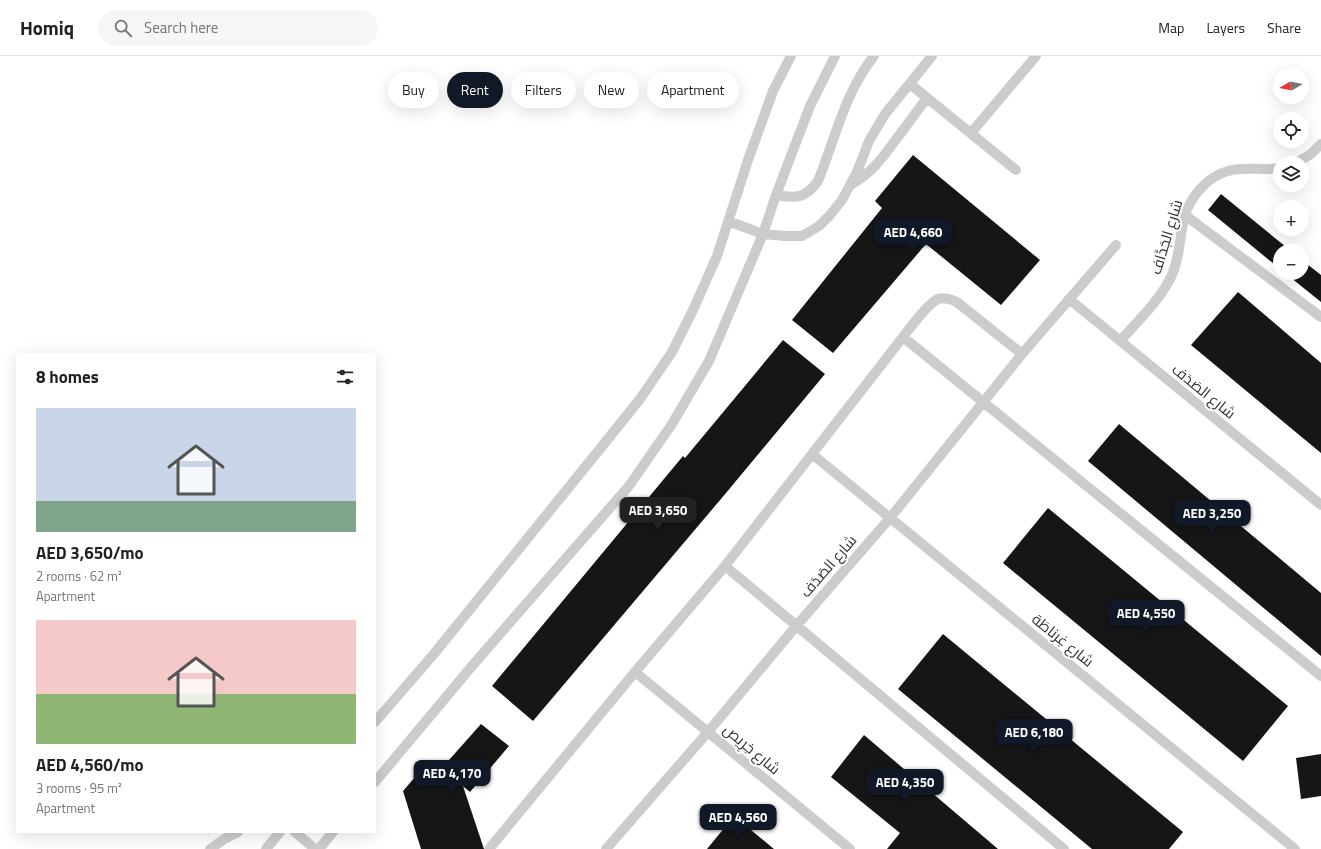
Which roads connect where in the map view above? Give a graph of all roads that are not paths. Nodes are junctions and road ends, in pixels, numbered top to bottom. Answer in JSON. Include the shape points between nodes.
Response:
{"nodes":[{"id":1,"x":791,"y":56,"type":"edge"},
{"id":2,"x":835,"y":56,"type":"edge"},
{"id":3,"x":874,"y":56,"type":"edge"},
{"id":4,"x":932,"y":56,"type":"edge"},
{"id":5,"x":1036,"y":56,"type":"edge"},
{"id":6,"x":910,"y":84,"type":"junction"},
{"id":7,"x":927,"y":98,"type":"junction"},
{"id":8,"x":971,"y":133,"type":"junction"},
{"id":9,"x":1321,"y":144,"type":"edge"},
{"id":10,"x":1308,"y":156,"type":"edge"},
{"id":11,"x":1273,"y":168,"type":"edge"},
{"id":12,"x":1016,"y":170,"type":"dead end"},
{"id":13,"x":852,"y":184,"type":"junction"},
{"id":14,"x":776,"y":195,"type":"junction"},
{"id":15,"x":1185,"y":215,"type":"junction"},
{"id":16,"x":728,"y":221,"type":"junction"},
{"id":17,"x":763,"y":234,"type":"junction"},
{"id":18,"x":1116,"y":245,"type":"dead end"},
{"id":19,"x":1069,"y":300,"type":"junction"},
{"id":20,"x":1321,"y":317,"type":"edge"},
{"id":21,"x":903,"y":338,"type":"junction"},
{"id":22,"x":1120,"y":341,"type":"junction"},
{"id":23,"x":1022,"y":354,"type":"junction"},
{"id":24,"x":983,"y":402,"type":"junction"},
{"id":25,"x":812,"y":454,"type":"junction"},
{"id":26,"x":1321,"y":506,"type":"edge"},
{"id":27,"x":890,"y":518,"type":"junction"},
{"id":28,"x":725,"y":566,"type":"junction"},
{"id":29,"x":797,"y":624,"type":"junction"},
{"id":30,"x":635,"y":672,"type":"junction"},
{"id":31,"x":1321,"y":676,"type":"edge"},
{"id":32,"x":376,"y":721,"type":"edge"},
{"id":33,"x":708,"y":732,"type":"junction"},
{"id":34,"x":376,"y":781,"type":"edge"},
{"id":35,"x":236,"y":833,"type":"edge"},
{"id":36,"x":279,"y":833,"type":"edge"},
{"id":37,"x":296,"y":833,"type":"edge"},
{"id":38,"x":333,"y":833,"type":"edge"},
{"id":39,"x":210,"y":849,"type":"edge"},
{"id":40,"x":266,"y":849,"type":"edge"},
{"id":41,"x":315,"y":849,"type":"edge"},
{"id":42,"x":319,"y":849,"type":"edge"},
{"id":43,"x":489,"y":849,"type":"edge"},
{"id":44,"x":606,"y":849,"type":"edge"},
{"id":45,"x":850,"y":849,"type":"edge"},
{"id":46,"x":1064,"y":849,"type":"edge"},
{"id":47,"x":1295,"y":849,"type":"edge"}],
"edges":[{"from":1,"to":16,"type":"lane","via":[[773,91]]},
{"from":2,"to":14,"type":"lane","via":[[810,106]]},
{"from":3,"to":14,"type":"lane","via":[[851,91],[816,184],[805,194],[797,197]]},
{"from":4,"to":6,"type":"lane"},
{"from":5,"to":8,"type":"lane"},
{"from":6,"to":7,"type":"lane"},
{"from":6,"to":13,"type":"lane","via":[[869,141]]},
{"from":7,"to":8,"type":"lane"},
{"from":7,"to":13,"type":"lane","via":[[881,159]]},
{"from":8,"to":12,"type":"lane"},
{"from":9,"to":10,"type":"lane"},
{"from":11,"to":15,"type":"lane","name":"شارع الجَدَّاف","via":[[1245,169],[1220,174],[1200,189]]},
{"from":13,"to":17,"type":"lane","via":[[830,215],[819,226],[802,236]]},
{"from":14,"to":17,"type":"lane"},
{"from":15,"to":20,"type":"lane"},
{"from":15,"to":22,"type":"lane","name":"شارع الجَدَّاف","via":[[1176,263],[1165,288]]},
{"from":16,"to":17,"type":"lane"},
{"from":16,"to":32,"type":"lane","via":[[717,256],[686,324],[672,352],[640,399]]},
{"from":17,"to":34,"type":"lane","via":[[709,361],[672,424],[629,486]]},
{"from":18,"to":19,"type":"lane","name":"شارع الصَدَف"},
{"from":19,"to":22,"type":"lane","name":"شارع الصَدَف"},
{"from":19,"to":23,"type":"lane","name":"شارع الصَدَف"},
{"from":21,"to":23,"type":"lane","via":[[929,305],[937,299],[947,298],[957,302]]},
{"from":21,"to":24,"type":"lane"},
{"from":21,"to":25,"type":"lane"},
{"from":22,"to":26,"type":"lane","name":"شارع الصَدَف"},
{"from":23,"to":24,"type":"lane","name":"شارع الصَدَف"},
{"from":24,"to":27,"type":"lane","name":"شارع الصَدَف"},
{"from":24,"to":31,"type":"lane"},
{"from":25,"to":27,"type":"lane","name":"شارع غِرناطَة"},
{"from":25,"to":28,"type":"lane"},
{"from":27,"to":29,"type":"lane","name":"شارع الصَدَف"},
{"from":27,"to":47,"type":"lane","name":"شارع غِرناطَة"},
{"from":28,"to":29,"type":"lane"},
{"from":28,"to":30,"type":"lane"},
{"from":29,"to":33,"type":"lane","name":"شارع الصَدَف"},
{"from":29,"to":46,"type":"lane"},
{"from":30,"to":33,"type":"lane","name":"شارع خِرِيص"},
{"from":30,"to":43,"type":"lane"},
{"from":33,"to":44,"type":"lane","name":"شارع الصَدَف"},
{"from":33,"to":45,"type":"lane","name":"شارع خِرِيص"},
{"from":35,"to":39,"type":"lane"},
{"from":36,"to":40,"type":"lane"},
{"from":37,"to":41,"type":"lane"},
{"from":38,"to":42,"type":"lane"}]}
